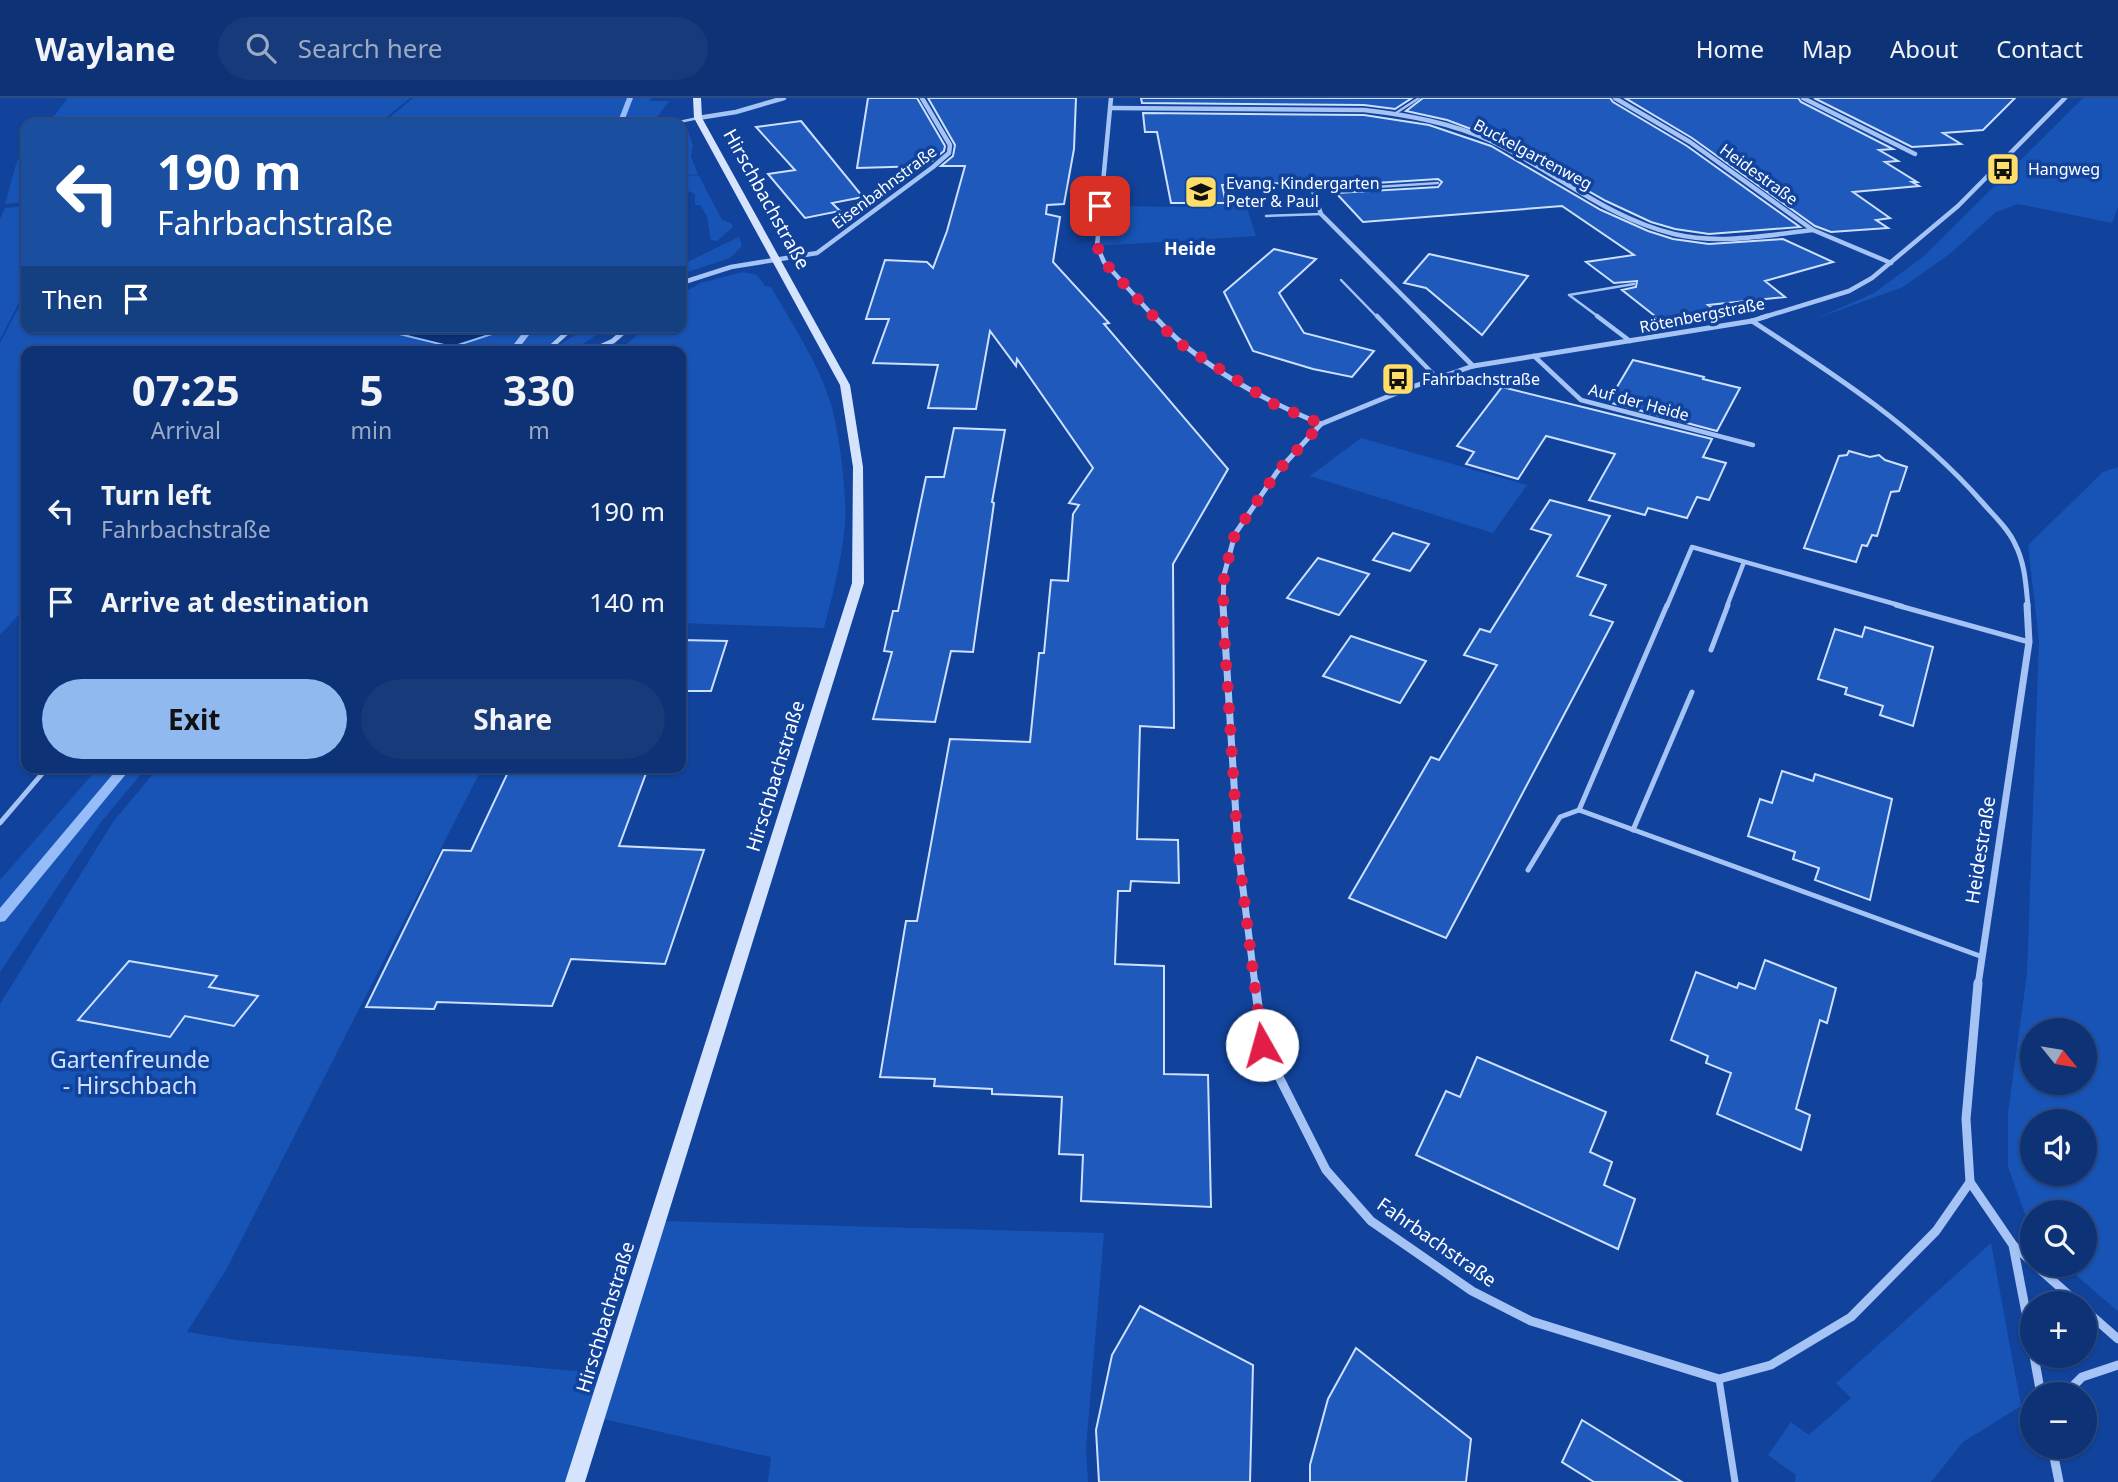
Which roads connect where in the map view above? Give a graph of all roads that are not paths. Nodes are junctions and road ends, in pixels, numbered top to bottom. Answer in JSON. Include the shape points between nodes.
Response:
{"nodes":[{"id":1,"x":697,"y":98,"type":"edge"},
{"id":2,"x":784,"y":98,"type":"edge"},
{"id":3,"x":922,"y":98,"type":"edge"},
{"id":4,"x":1111,"y":98,"type":"edge"},
{"id":5,"x":1419,"y":98,"type":"edge"},
{"id":6,"x":1615,"y":98,"type":"edge"},
{"id":7,"x":1803,"y":98,"type":"edge"},
{"id":8,"x":2065,"y":98,"type":"edge"},
{"id":9,"x":1110,"y":108,"type":"junction"},
{"id":10,"x":1396,"y":113,"type":"junction"},
{"id":11,"x":698,"y":118,"type":"junction"},
{"id":12,"x":686,"y":121,"type":"edge"},
{"id":13,"x":1915,"y":154,"type":"dead end"},
{"id":14,"x":1438,"y":183,"type":"dead end"},
{"id":15,"x":1313,"y":191,"type":"joint"},
{"id":16,"x":1321,"y":214,"type":"junction"},
{"id":17,"x":1266,"y":216,"type":"dead end"},
{"id":18,"x":1812,"y":230,"type":"junction"},
{"id":19,"x":775,"y":258,"type":"junction"},
{"id":20,"x":1891,"y":263,"type":"junction"},
{"id":21,"x":1341,"y":280,"type":"dead end"},
{"id":22,"x":686,"y":281,"type":"edge"},
{"id":23,"x":1634,"y":284,"type":"dead end"},
{"id":24,"x":1752,"y":321,"type":"junction"},
{"id":25,"x":566,"y":333,"type":"edge"},
{"id":26,"x":622,"y":333,"type":"edge"},
{"id":27,"x":1630,"y":341,"type":"junction"},
{"id":28,"x":552,"y":346,"type":"dead end"},
{"id":29,"x":602,"y":346,"type":"edge"},
{"id":30,"x":1534,"y":356,"type":"junction"},
{"id":31,"x":1474,"y":366,"type":"junction"},
{"id":32,"x":1437,"y":378,"type":"junction"},
{"id":33,"x":1321,"y":424,"type":"junction"},
{"id":34,"x":1753,"y":445,"type":"dead end"},
{"id":35,"x":1744,"y":562,"type":"junction"},
{"id":36,"x":2029,"y":642,"type":"junction"},
{"id":37,"x":1711,"y":650,"type":"dead end"},
{"id":38,"x":1692,"y":692,"type":"dead end"},
{"id":39,"x":43,"y":773,"type":"edge"},
{"id":40,"x":1579,"y":810,"type":"junction"},
{"id":41,"x":0,"y":823,"type":"edge"},
{"id":42,"x":1633,"y":830,"type":"junction"},
{"id":43,"x":1528,"y":870,"type":"dead end"},
{"id":44,"x":1980,"y":956,"type":"junction"},
{"id":45,"x":1970,"y":1182,"type":"junction"},
{"id":46,"x":2013,"y":1245,"type":"junction"},
{"id":47,"x":2020,"y":1251,"type":"edge"},
{"id":48,"x":2048,"y":1277,"type":"edge"},
{"id":49,"x":2022,"y":1291,"type":"edge"},
{"id":50,"x":2064,"y":1291,"type":"edge"},
{"id":51,"x":2097,"y":1320,"type":"edge"},
{"id":52,"x":2118,"y":1339,"type":"edge"},
{"id":53,"x":2118,"y":1365,"type":"edge"},
{"id":54,"x":1719,"y":1379,"type":"junction"},
{"id":55,"x":2077,"y":1382,"type":"edge"},
{"id":56,"x":2054,"y":1459,"type":"edge"},
{"id":57,"x":575,"y":1482,"type":"edge"},
{"id":58,"x":1735,"y":1482,"type":"edge"},
{"id":59,"x":2059,"y":1482,"type":"edge"}],
"edges":[{"from":1,"to":11,"type":"street","name":"Hirschbachstraße"},
{"from":2,"to":11,"type":"street"},
{"from":3,"to":19,"type":"street","name":"Eisenbahnstraße","via":[[950,145],[949,153],[817,253]]},
{"from":4,"to":9,"type":"street"},
{"from":5,"to":10,"type":"lane"},
{"from":6,"to":18,"type":"street","name":"Heidestraße","via":[[1690,142]]},
{"from":7,"to":13,"type":"street"},
{"from":8,"to":20,"type":"street","name":"Rötenbergstraße","via":[[1958,206]]},
{"from":9,"to":10,"type":"street","name":"Buckelgartenweg"},
{"from":9,"to":33,"type":"street","via":[[1097,246],[1104,262],[1176,341],[1274,404]]},
{"from":10,"to":18,"type":"street","name":"Buckelgartenweg","via":[[1439,122],[1494,143],[1621,215],[1677,235],[1716,239]]},
{"from":11,"to":12,"type":"lane"},
{"from":11,"to":19,"type":"street","name":"Hirschbachstraße"},
{"from":14,"to":15,"type":"lane"},
{"from":15,"to":16,"type":"street"},
{"from":16,"to":17,"type":"lane"},
{"from":16,"to":31,"type":"street"},
{"from":18,"to":20,"type":"street","name":"Heidestraße"},
{"from":19,"to":22,"type":"street"},
{"from":19,"to":57,"type":"street","name":"Hirschbachstraße","via":[[845,385],[858,467],[858,583]]},
{"from":20,"to":24,"type":"street","name":"Rötenbergstraße","via":[[1849,291]]},
{"from":21,"to":32,"type":"lane"},
{"from":23,"to":27,"type":"lane","via":[[1569,295]]},
{"from":24,"to":27,"type":"street","name":"Rötenbergstraße"},
{"from":24,"to":36,"type":"street","name":"Heidestraße","via":[[1911,432],[1965,481],[2016,544],[2029,610]]},
{"from":25,"to":28,"type":"lane"},
{"from":26,"to":29,"type":"street"},
{"from":27,"to":30,"type":"street","name":"Rötenbergstraße"},
{"from":30,"to":31,"type":"street","name":"Rötenbergstraße"},
{"from":30,"to":34,"type":"lane","name":"Auf der Heide","via":[[1581,400]]},
{"from":31,"to":32,"type":"street","name":"Rötenbergstraße"},
{"from":32,"to":33,"type":"street","name":"Rötenbergstraße"},
{"from":33,"to":54,"type":"street","name":"Fahrbachstraße","via":[[1277,472],[1235,534],[1224,575],[1238,849],[1262,1045],[1326,1170],[1371,1221],[1472,1290],[1531,1321]]},
{"from":35,"to":36,"type":"lane"},
{"from":35,"to":37,"type":"lane"},
{"from":35,"to":40,"type":"lane","via":[[1692,547]]},
{"from":36,"to":44,"type":"street","name":"Heidestraße"},
{"from":38,"to":42,"type":"lane"},
{"from":39,"to":41,"type":"lane"},
{"from":40,"to":42,"type":"lane"},
{"from":40,"to":43,"type":"lane","via":[[1560,817]]},
{"from":42,"to":44,"type":"lane"},
{"from":44,"to":45,"type":"street","name":"Heidestraße","via":[[1966,1119]]},
{"from":45,"to":46,"type":"street"},
{"from":45,"to":54,"type":"street","via":[[1936,1231],[1851,1317],[1772,1365]]},
{"from":46,"to":47,"type":"street"},
{"from":46,"to":49,"type":"street"},
{"from":48,"to":50,"type":"street"},
{"from":51,"to":52,"type":"street"},
{"from":53,"to":55,"type":"street"},
{"from":54,"to":58,"type":"lane"},
{"from":56,"to":59,"type":"street"}]}
